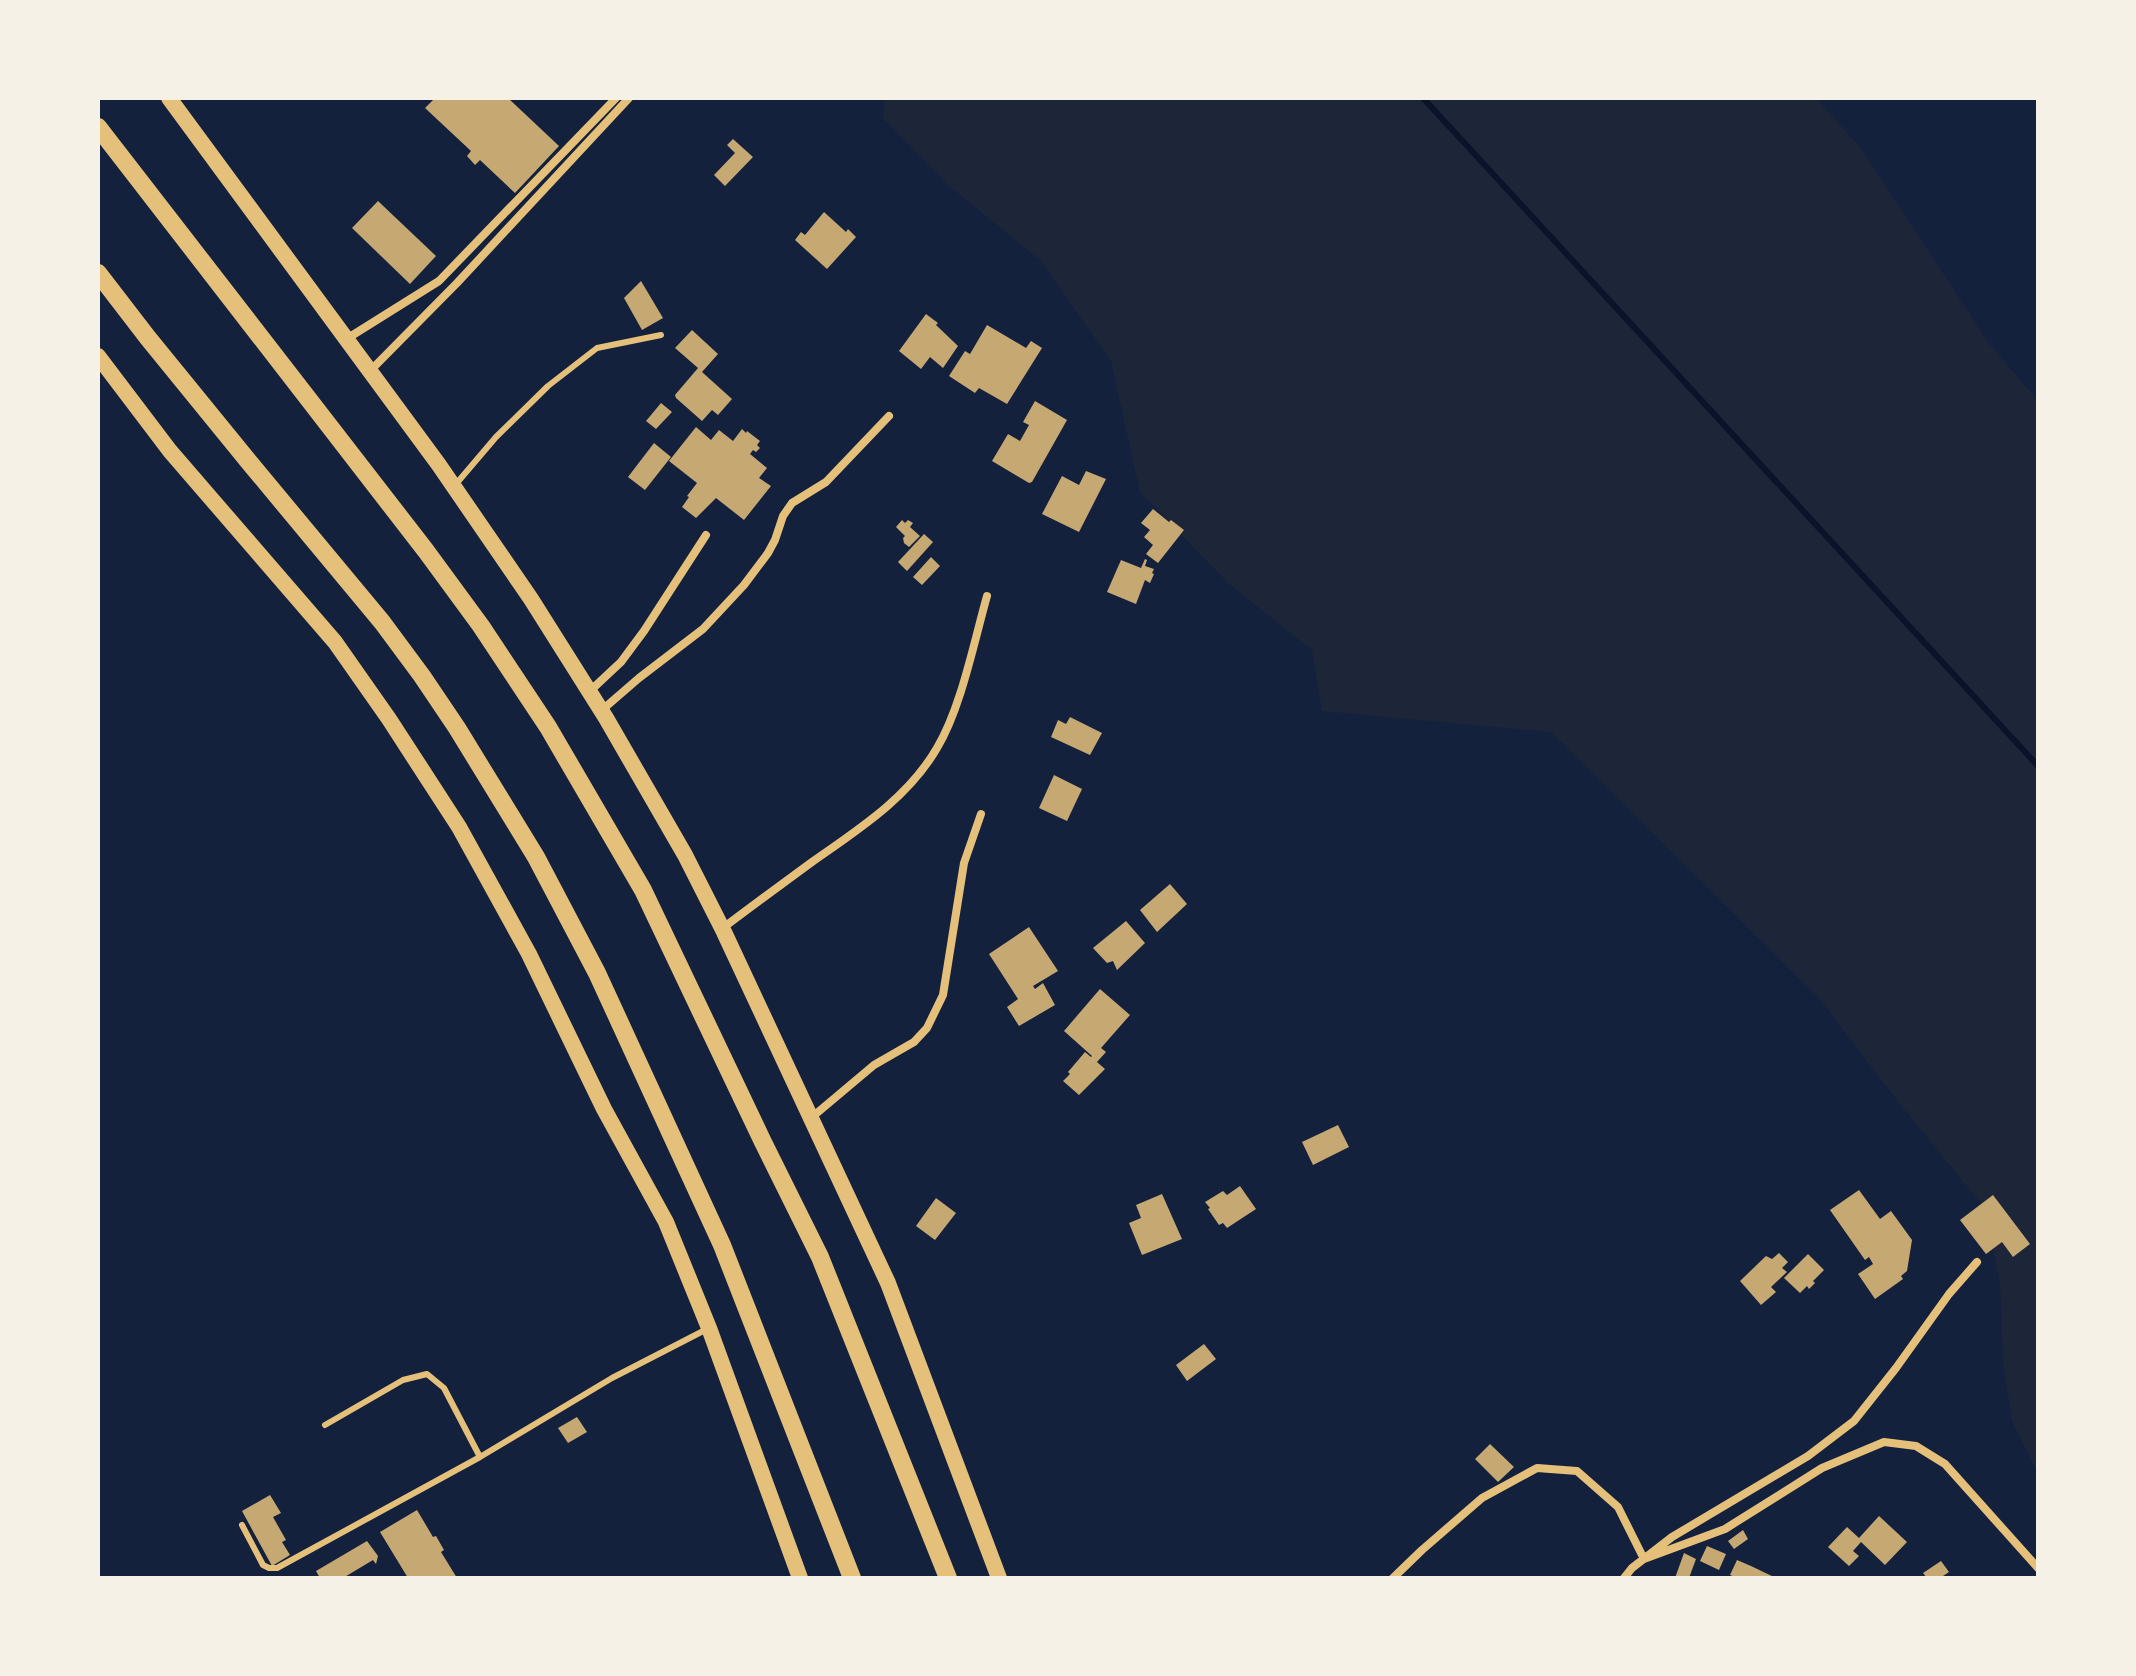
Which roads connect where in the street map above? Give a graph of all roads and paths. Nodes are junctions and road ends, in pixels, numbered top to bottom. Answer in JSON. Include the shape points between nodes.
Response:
{"nodes":[{"id":1,"x":169,"y":98,"type":"edge"},
{"id":2,"x":616,"y":98,"type":"edge"},
{"id":3,"x":629,"y":98,"type":"edge"},
{"id":4,"x":98,"y":127,"type":"edge"},
{"id":5,"x":98,"y":273,"type":"edge"},
{"id":6,"x":661,"y":335,"type":"dead end"},
{"id":7,"x":348,"y":338,"type":"junction"},
{"id":8,"x":98,"y":356,"type":"edge"},
{"id":9,"x":371,"y":370,"type":"junction"},
{"id":10,"x":889,"y":416,"type":"dead end"},
{"id":11,"x":454,"y":486,"type":"junction"},
{"id":12,"x":706,"y":535,"type":"dead end"},
{"id":13,"x":987,"y":596,"type":"dead end"},
{"id":14,"x":589,"y":691,"type":"junction"},
{"id":15,"x":601,"y":710,"type":"junction"},
{"id":16,"x":981,"y":814,"type":"dead end"},
{"id":17,"x":722,"y":928,"type":"junction"},
{"id":18,"x":811,"y":1118,"type":"junction"},
{"id":19,"x":1977,"y":1262,"type":"dead end"},
{"id":20,"x":709,"y":1328,"type":"junction"},
{"id":21,"x":325,"y":1425,"type":"dead end"},
{"id":22,"x":480,"y":1457,"type":"junction"},
{"id":23,"x":242,"y":1525,"type":"dead end"},
{"id":24,"x":1644,"y":1559,"type":"junction"},
{"id":25,"x":2038,"y":1568,"type":"edge"},
{"id":26,"x":800,"y":1578,"type":"edge"},
{"id":27,"x":852,"y":1578,"type":"edge"},
{"id":28,"x":948,"y":1578,"type":"edge"},
{"id":29,"x":999,"y":1578,"type":"edge"},
{"id":30,"x":1393,"y":1578,"type":"edge"},
{"id":31,"x":1624,"y":1578,"type":"edge"}],
"edges":[{"from":1,"to":7,"type":"main road"},
{"from":2,"to":7,"type":"street","via":[[439,281]]},
{"from":3,"to":9,"type":"street"},
{"from":4,"to":28,"type":"highway","via":[[426,551],[548,727],[643,890],[820,1257]]},
{"from":5,"to":27,"type":"highway","via":[[382,622],[457,728],[536,857],[597,973],[722,1245]]},
{"from":6,"to":11,"type":"lane","via":[[597,348],[548,386]]},
{"from":7,"to":9,"type":"main road"},
{"from":8,"to":20,"type":"main road","via":[[170,451],[335,642],[459,827],[666,1222]]},
{"from":9,"to":11,"type":"main road"},
{"from":10,"to":15,"type":"street","via":[[826,482],[792,503],[768,553],[703,629]]},
{"from":11,"to":14,"type":"main road"},
{"from":12,"to":14,"type":"street","via":[[621,662]]},
{"from":13,"to":17,"type":"street","via":[[948,724],[920,775],[893,803]]},
{"from":14,"to":15,"type":"main road"},
{"from":15,"to":17,"type":"main road"},
{"from":16,"to":18,"type":"street","via":[[964,863],[943,995],[935,1014],[914,1042],[874,1065]]},
{"from":17,"to":18,"type":"main road"},
{"from":18,"to":29,"type":"main road","via":[[888,1283]]},
{"from":19,"to":24,"type":"street","via":[[1854,1421]]},
{"from":20,"to":22,"type":"lane","via":[[612,1378]]},
{"from":20,"to":26,"type":"main road"},
{"from":21,"to":22,"type":"lane","via":[[403,1380],[427,1374],[444,1388]]},
{"from":22,"to":23,"type":"lane","via":[[277,1568],[263,1565]]},
{"from":24,"to":25,"type":"street","via":[[1725,1529],[1822,1468],[1884,1442],[1916,1446],[1945,1464]]},
{"from":24,"to":30,"type":"street","via":[[1618,1507],[1577,1471],[1537,1468],[1482,1498]]},
{"from":24,"to":31,"type":"street"}]}
